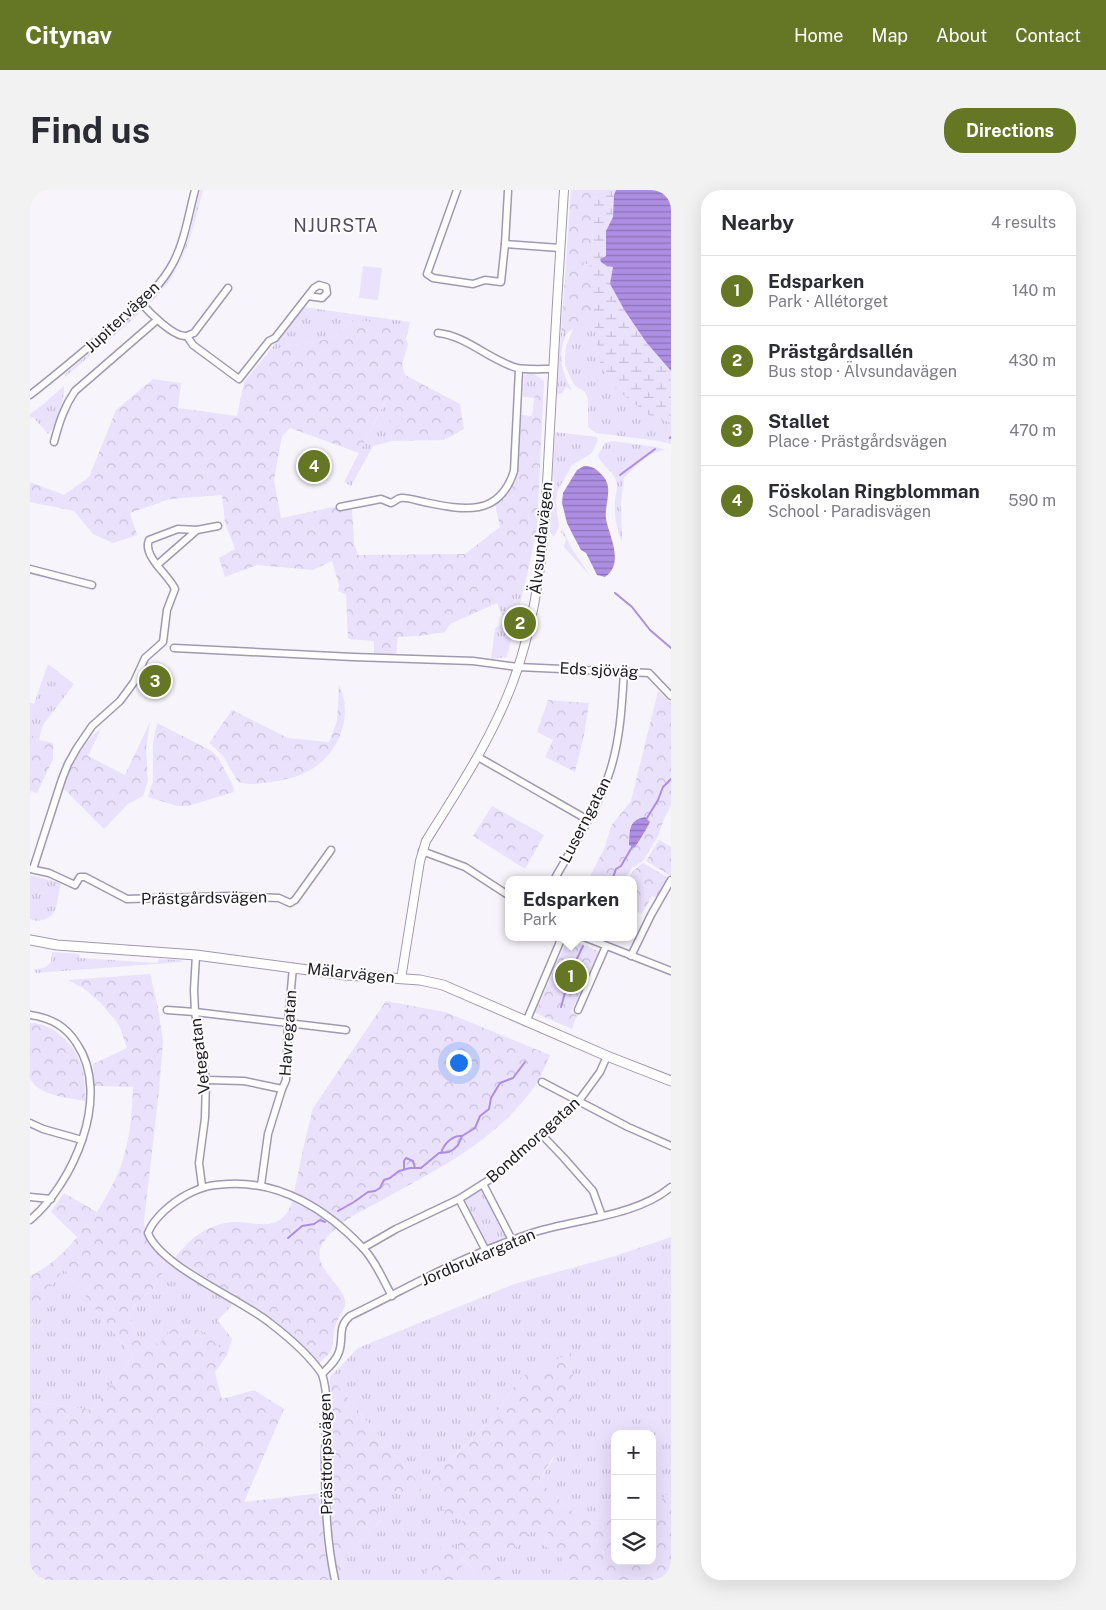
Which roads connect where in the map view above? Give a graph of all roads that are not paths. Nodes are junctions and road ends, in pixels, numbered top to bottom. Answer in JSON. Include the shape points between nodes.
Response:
{"nodes":[{"id":1,"x":194,"y":190,"type":"edge"},
{"id":2,"x":457,"y":190,"type":"edge"},
{"id":3,"x":564,"y":190,"type":"edge"},
{"id":4,"x":508,"y":191,"type":"dead end"},
{"id":5,"x":505,"y":244,"type":"junction"},
{"id":6,"x":560,"y":248,"type":"junction"},
{"id":7,"x":228,"y":288,"type":"dead end"},
{"id":8,"x":308,"y":296,"type":"dead end"},
{"id":9,"x":140,"y":303,"type":"junction"},
{"id":10,"x":157,"y":320,"type":"junction"},
{"id":11,"x":438,"y":333,"type":"dead end"},
{"id":12,"x":187,"y":336,"type":"junction"},
{"id":13,"x":519,"y":369,"type":"junction"},
{"id":14,"x":553,"y":369,"type":"junction"},
{"id":15,"x":30,"y":395,"type":"edge"},
{"id":16,"x":54,"y":442,"type":"dead end"},
{"id":17,"x":340,"y":507,"type":"dead end"},
{"id":18,"x":218,"y":526,"type":"dead end"},
{"id":19,"x":197,"y":530,"type":"junction"},
{"id":20,"x":157,"y":565,"type":"junction"},
{"id":21,"x":30,"y":569,"type":"edge"},
{"id":22,"x":92,"y":585,"type":"dead end"},
{"id":23,"x":174,"y":648,"type":"dead end"},
{"id":24,"x":518,"y":667,"type":"junction"},
{"id":25,"x":624,"y":671,"type":"junction"},
{"id":26,"x":671,"y":696,"type":"edge"},
{"id":27,"x":478,"y":757,"type":"junction"},
{"id":28,"x":588,"y":820,"type":"junction"},
{"id":29,"x":331,"y":850,"type":"dead end"},
{"id":30,"x":422,"y":851,"type":"junction"},
{"id":31,"x":31,"y":869,"type":"edge"},
{"id":32,"x":556,"y":876,"type":"edge"},
{"id":33,"x":671,"y":880,"type":"edge"},
{"id":34,"x":505,"y":893,"type":"edge"},
{"id":35,"x":30,"y":940,"type":"edge"},
{"id":36,"x":560,"y":941,"type":"edge"},
{"id":37,"x":594,"y":941,"type":"edge"},
{"id":38,"x":606,"y":946,"type":"junction"},
{"id":39,"x":196,"y":955,"type":"junction"},
{"id":40,"x":631,"y":956,"type":"junction"},
{"id":41,"x":293,"y":967,"type":"junction"},
{"id":42,"x":671,"y":972,"type":"edge"},
{"id":43,"x":400,"y":979,"type":"junction"},
{"id":44,"x":167,"y":1010,"type":"dead end"},
{"id":45,"x":578,"y":1010,"type":"dead end"},
{"id":46,"x":195,"y":1012,"type":"junction"},
{"id":47,"x":30,"y":1015,"type":"edge"},
{"id":48,"x":288,"y":1022,"type":"junction"},
{"id":49,"x":526,"y":1022,"type":"junction"},
{"id":50,"x":346,"y":1030,"type":"dead end"},
{"id":51,"x":607,"y":1056,"type":"junction"},
{"id":52,"x":671,"y":1079,"type":"edge"},
{"id":53,"x":206,"y":1080,"type":"junction"},
{"id":54,"x":542,"y":1082,"type":"dead end"},
{"id":55,"x":282,"y":1089,"type":"junction"},
{"id":56,"x":578,"y":1102,"type":"junction"},
{"id":57,"x":30,"y":1123,"type":"edge"},
{"id":58,"x":542,"y":1135,"type":"junction"},
{"id":59,"x":82,"y":1140,"type":"junction"},
{"id":60,"x":671,"y":1146,"type":"edge"},
{"id":61,"x":483,"y":1184,"type":"junction"},
{"id":62,"x":261,"y":1185,"type":"junction"},
{"id":63,"x":202,"y":1186,"type":"junction"},
{"id":64,"x":671,"y":1187,"type":"edge"},
{"id":65,"x":30,"y":1197,"type":"edge"},
{"id":66,"x":51,"y":1199,"type":"junction"},
{"id":67,"x":459,"y":1199,"type":"junction"},
{"id":68,"x":602,"y":1216,"type":"junction"},
{"id":69,"x":30,"y":1220,"type":"edge"},
{"id":70,"x":512,"y":1240,"type":"junction"},
{"id":71,"x":363,"y":1248,"type":"junction"},
{"id":72,"x":486,"y":1250,"type":"junction"},
{"id":73,"x":392,"y":1296,"type":"junction"},
{"id":74,"x":322,"y":1374,"type":"junction"},
{"id":75,"x":335,"y":1580,"type":"edge"}],
"edges":[{"from":1,"to":9,"type":"street","name":"Jupitervägen","via":[[176,257],[160,282]]},
{"from":2,"to":5,"type":"street","via":[[427,274],[433,278],[473,284],[486,280],[501,282]]},
{"from":3,"to":6,"type":"street","name":"Älvsundavägen"},
{"from":4,"to":5,"type":"street"},
{"from":5,"to":6,"type":"street"},
{"from":6,"to":14,"type":"street","name":"Älvsundavägen"},
{"from":7,"to":12,"type":"street","via":[[194,333]]},
{"from":8,"to":12,"type":"street","via":[[239,379],[193,346]]},
{"from":9,"to":10,"type":"street"},
{"from":9,"to":15,"type":"street","name":"Jupitervägen"},
{"from":10,"to":12,"type":"street"},
{"from":10,"to":16,"type":"street","via":[[75,391],[61,416]]},
{"from":11,"to":13,"type":"street","via":[[456,337]]},
{"from":13,"to":14,"type":"street"},
{"from":13,"to":17,"type":"street","via":[[514,471],[510,483],[496,500],[471,509],[401,498],[391,503],[381,499]]},
{"from":14,"to":24,"type":"street","name":"Älvsundavägen","via":[[544,546],[538,590]]},
{"from":18,"to":19,"type":"street","name":"Prästgårdsvägen"},
{"from":19,"to":20,"type":"street"},
{"from":19,"to":20,"type":"street","name":"Prästgårdsvägen","via":[[178,528],[149,540],[147,546]]},
{"from":20,"to":31,"type":"street","name":"Prästgårdsvägen","via":[[175,589],[163,642],[145,658],[134,682],[120,701],[92,726],[77,748],[62,779]]},
{"from":21,"to":22,"type":"street"},
{"from":23,"to":24,"type":"street","name":"Eds sjöväg","via":[[473,661]]},
{"from":24,"to":25,"type":"street","name":"Eds sjöväg"},
{"from":24,"to":27,"type":"street","name":"Älvsundavägen"},
{"from":25,"to":26,"type":"street","name":"Eds sjöväg","via":[[649,673]]},
{"from":25,"to":28,"type":"street","name":"Luserngatan","via":[[615,750],[608,776]]},
{"from":27,"to":28,"type":"street"},
{"from":27,"to":30,"type":"street","name":"Älvsundavägen"},
{"from":28,"to":32,"type":"street","name":"Luserngatan"},
{"from":29,"to":31,"type":"street","name":"Prästgårdsvägen","via":[[290,903],[279,898],[231,896],[127,900],[85,877],[80,877],[75,885],[49,872]]},
{"from":30,"to":34,"type":"street","via":[[465,867]]},
{"from":30,"to":43,"type":"street","name":"Älvsundavägen"},
{"from":33,"to":40,"type":"street"},
{"from":35,"to":39,"type":"main road","name":"Mälarvägen"},
{"from":36,"to":49,"type":"street"},
{"from":37,"to":38,"type":"street"},
{"from":38,"to":40,"type":"street"},
{"from":38,"to":45,"type":"street"},
{"from":39,"to":41,"type":"main road","name":"Mälarvägen"},
{"from":39,"to":46,"type":"street","name":"Vetegatan"},
{"from":40,"to":42,"type":"street"},
{"from":41,"to":43,"type":"main road","name":"Mälarvägen"},
{"from":41,"to":48,"type":"street","name":"Havregatan"},
{"from":43,"to":49,"type":"main road","name":"Mälarvägen","via":[[443,986]]},
{"from":44,"to":46,"type":"street"},
{"from":46,"to":48,"type":"street"},
{"from":46,"to":53,"type":"street","name":"Vetegatan"},
{"from":47,"to":59,"type":"street","via":[[57,1022],[71,1034],[88,1064],[90,1102]]},
{"from":48,"to":50,"type":"street"},
{"from":48,"to":55,"type":"street","name":"Havregatan","via":[[286,1080]]},
{"from":49,"to":51,"type":"main road","name":"Mälarvägen"},
{"from":51,"to":52,"type":"main road","name":"Mälarvägen"},
{"from":51,"to":56,"type":"street","name":"Bondmoragatan","via":[[600,1072]]},
{"from":53,"to":55,"type":"street","via":[[244,1081]]},
{"from":53,"to":63,"type":"street","name":"Vetegatan","via":[[199,1163]]},
{"from":54,"to":56,"type":"street"},
{"from":55,"to":62,"type":"street","name":"Havregatan","via":[[268,1134]]},
{"from":56,"to":58,"type":"street","name":"Bondmoragatan"},
{"from":56,"to":60,"type":"street"},
{"from":57,"to":59,"type":"street"},
{"from":58,"to":61,"type":"street","name":"Bondmoragatan"},
{"from":58,"to":68,"type":"street","via":[[593,1191]]},
{"from":59,"to":66,"type":"street"},
{"from":61,"to":67,"type":"street","name":"Bondmoragatan"},
{"from":61,"to":70,"type":"street"},
{"from":62,"to":63,"type":"street"},
{"from":62,"to":71,"type":"street","via":[[290,1194],[315,1207]]},
{"from":63,"to":74,"type":"street","name":"Prästtorpsvägen","via":[[181,1198],[151,1225],[148,1233],[155,1246],[270,1322]]},
{"from":64,"to":68,"type":"street","name":"Jordbrukargatan","via":[[649,1202]]},
{"from":65,"to":66,"type":"street"},
{"from":66,"to":69,"type":"street"},
{"from":67,"to":71,"type":"street","name":"Bondmoragatan"},
{"from":67,"to":72,"type":"street"},
{"from":68,"to":70,"type":"street","name":"Jordbrukargatan"},
{"from":70,"to":72,"type":"street","name":"Jordbrukargatan"},
{"from":71,"to":73,"type":"street"},
{"from":72,"to":73,"type":"street","name":"Jordbrukargatan"},
{"from":73,"to":74,"type":"street","name":"Jordbrukargatan","via":[[344,1321],[339,1354]]},
{"from":74,"to":75,"type":"street","name":"Prästtorpsvägen","via":[[327,1414],[325,1500]]}]}
